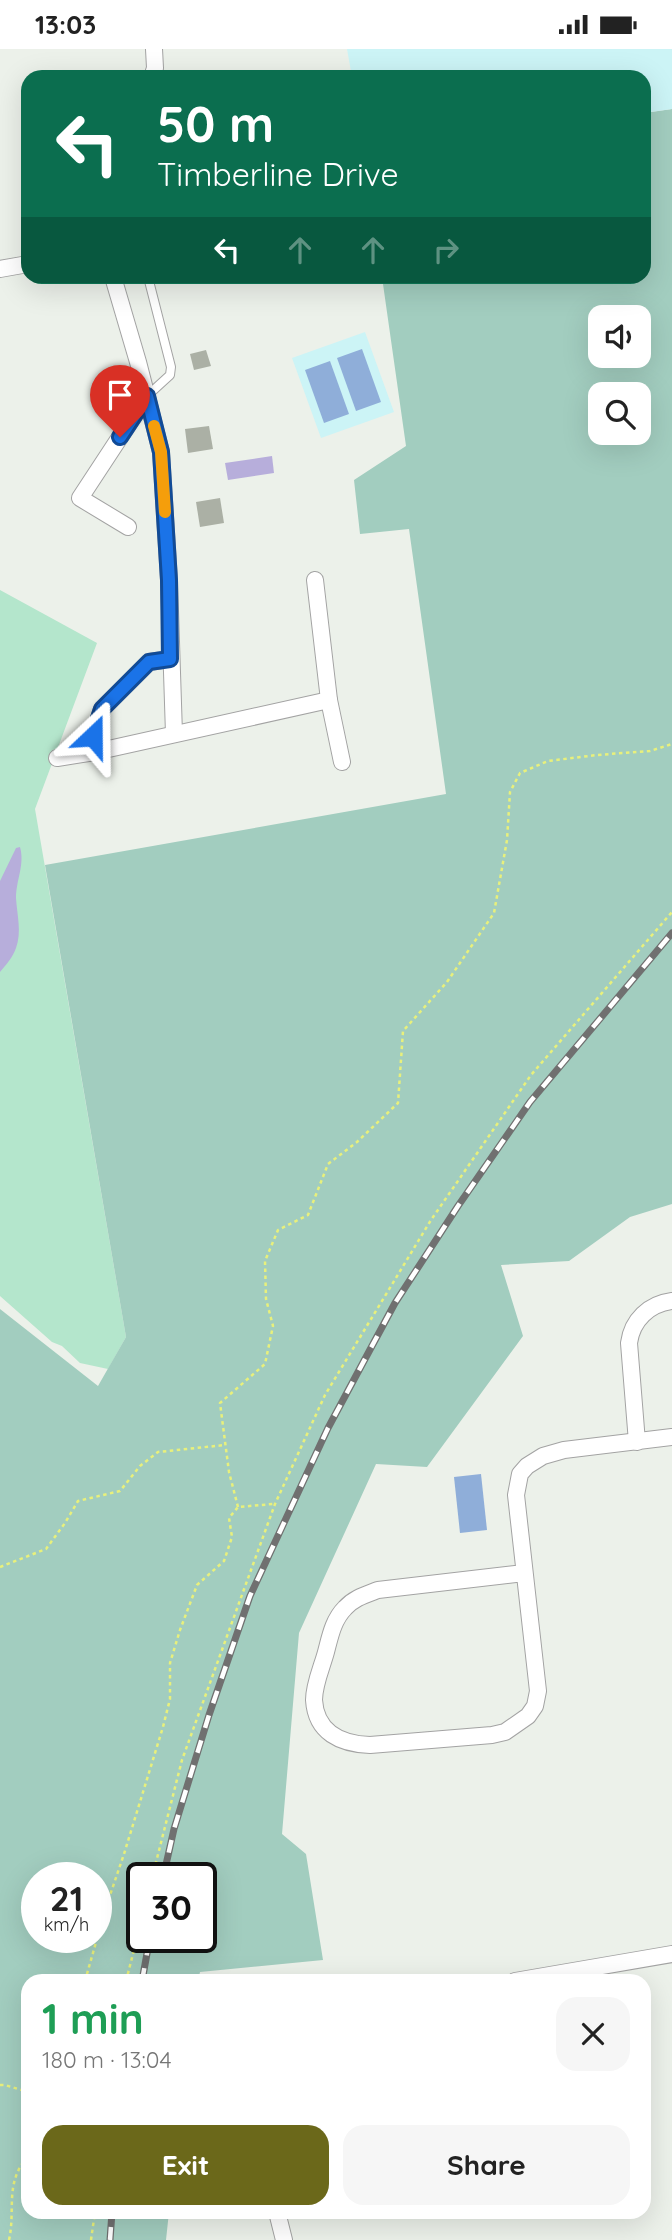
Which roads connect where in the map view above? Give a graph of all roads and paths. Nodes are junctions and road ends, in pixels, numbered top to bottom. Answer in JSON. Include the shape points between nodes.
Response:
{"nodes":[{"id":1,"x":154,"y":49,"type":"edge"},
{"id":2,"x":155,"y":70,"type":"edge"},
{"id":3,"x":21,"y":265,"type":"edge"},
{"id":4,"x":0,"y":269,"type":"edge"},
{"id":5,"x":115,"y":284,"type":"edge"},
{"id":6,"x":150,"y":284,"type":"edge"},
{"id":7,"x":147,"y":396,"type":"junction"},
{"id":8,"x":128,"y":527,"type":"dead end"},
{"id":9,"x":315,"y":580,"type":"dead end"},
{"id":10,"x":170,"y":659,"type":"junction"},
{"id":11,"x":329,"y":700,"type":"junction"},
{"id":12,"x":174,"y":734,"type":"junction"},
{"id":13,"x":672,"y":744,"type":"edge"},
{"id":14,"x":95,"y":752,"type":"junction"},
{"id":15,"x":57,"y":758,"type":"dead end"},
{"id":16,"x":342,"y":762,"type":"dead end"},
{"id":17,"x":672,"y":912,"type":"edge"},
{"id":18,"x":672,"y":1301,"type":"edge"},
{"id":19,"x":672,"y":1437,"type":"edge"},
{"id":20,"x":637,"y":1442,"type":"junction"},
{"id":21,"x":225,"y":1445,"type":"junction"},
{"id":22,"x":275,"y":1504,"type":"junction"},
{"id":23,"x":238,"y":1507,"type":"junction"},
{"id":24,"x":0,"y":1567,"type":"edge"},
{"id":25,"x":523,"y":1573,"type":"junction"},
{"id":26,"x":156,"y":1862,"type":"edge"},
{"id":27,"x":133,"y":1953,"type":"edge"},
{"id":28,"x":672,"y":1954,"type":"edge"},
{"id":29,"x":87,"y":1974,"type":"edge"},
{"id":30,"x":128,"y":1974,"type":"edge"},
{"id":31,"x":556,"y":1974,"type":"edge"},
{"id":32,"x":0,"y":2085,"type":"edge"},
{"id":33,"x":21,"y":2090,"type":"edge"},
{"id":34,"x":21,"y":2165,"type":"edge"},
{"id":35,"x":94,"y":2219,"type":"edge"},
{"id":36,"x":279,"y":2219,"type":"edge"},
{"id":37,"x":9,"y":2240,"type":"edge"},
{"id":38,"x":92,"y":2240,"type":"edge"},
{"id":39,"x":284,"y":2240,"type":"edge"}],
"edges":[{"from":1,"to":2,"type":"street"},
{"from":3,"to":4,"type":"street"},
{"from":5,"to":7,"type":"street"},
{"from":6,"to":7,"type":"lane","via":[[171,367],[170,375]]},
{"from":7,"to":8,"type":"street","via":[[80,498]]},
{"from":7,"to":10,"type":"street","via":[[161,452]]},
{"from":9,"to":11,"type":"street"},
{"from":10,"to":12,"type":"street"},
{"from":10,"to":14,"type":"street","via":[[149,662],[102,709],[93,736]]},
{"from":11,"to":12,"type":"street"},
{"from":11,"to":16,"type":"street"},
{"from":12,"to":14,"type":"street"},
{"from":13,"to":21,"type":"path","via":[[650,751],[548,761],[520,773],[510,792],[494,913],[447,982],[403,1031],[397,1103],[328,1164],[308,1215],[278,1230],[265,1261],[266,1299],[273,1326],[265,1364],[220,1403]]},
{"from":14,"to":15,"type":"street"},
{"from":17,"to":22,"type":"path","via":[[531,1075],[431,1220],[325,1395]]},
{"from":18,"to":20,"type":"street","via":[[651,1308],[631,1330]]},
{"from":19,"to":20,"type":"street"},
{"from":20,"to":25,"type":"street","via":[[564,1450],[543,1456],[520,1474],[516,1495]]},
{"from":21,"to":23,"type":"path"},
{"from":21,"to":24,"type":"path","via":[[158,1452],[120,1491],[78,1501],[46,1549]]},
{"from":22,"to":23,"type":"path"},
{"from":22,"to":26,"type":"path","via":[[181,1760]]},
{"from":23,"to":29,"type":"path","via":[[229,1518],[232,1537],[224,1561],[197,1585],[180,1630],[170,1663],[170,1699],[163,1727]]},
{"from":25,"to":25,"type":"street","via":[[378,1590],[357,1597],[335,1622],[317,1683],[317,1715],[326,1730],[351,1745],[370,1745],[492,1735],[517,1726],[536,1706],[538,1691]]},
{"from":27,"to":30,"type":"path"},
{"from":28,"to":31,"type":"street"},
{"from":32,"to":33,"type":"path"},
{"from":34,"to":37,"type":"path","via":[[12,2186]]},
{"from":35,"to":38,"type":"path"},
{"from":36,"to":39,"type":"street"}]}
